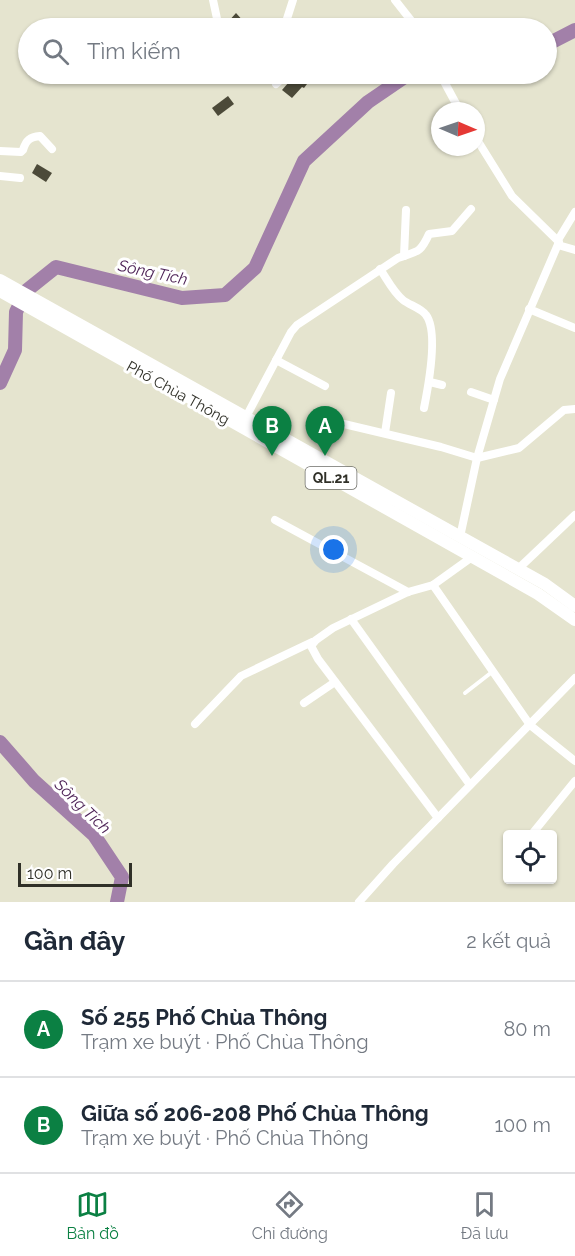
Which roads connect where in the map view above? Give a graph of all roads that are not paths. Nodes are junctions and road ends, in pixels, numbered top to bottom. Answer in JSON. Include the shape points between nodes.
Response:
{"nodes":[{"id":1,"x":213,"y":0,"type":"edge"},
{"id":2,"x":293,"y":0,"type":"edge"},
{"id":3,"x":395,"y":0,"type":"edge"},
{"id":4,"x":217,"y":18,"type":"edge"},
{"id":5,"x":287,"y":18,"type":"edge"},
{"id":6,"x":409,"y":18,"type":"edge"},
{"id":7,"x":445,"y":84,"type":"edge"},
{"id":8,"x":455,"y":102,"type":"edge"},
{"id":9,"x":52,"y":149,"type":"dead end"},
{"id":10,"x":0,"y":151,"type":"edge"},
{"id":11,"x":485,"y":152,"type":"edge"},
{"id":12,"x":0,"y":176,"type":"edge"},
{"id":13,"x":20,"y":178,"type":"dead end"},
{"id":14,"x":471,"y":209,"type":"dead end"},
{"id":15,"x":406,"y":210,"type":"dead end"},
{"id":16,"x":575,"y":212,"type":"edge"},
{"id":17,"x":558,"y":243,"type":"junction"},
{"id":18,"x":575,"y":250,"type":"edge"},
{"id":19,"x":404,"y":256,"type":"junction"},
{"id":20,"x":380,"y":269,"type":"junction"},
{"id":21,"x":0,"y":280,"type":"edge"},
{"id":22,"x":0,"y":291,"type":"edge"},
{"id":23,"x":529,"y":309,"type":"junction"},
{"id":24,"x":575,"y":328,"type":"edge"},
{"id":25,"x":99,"y":342,"type":"junction"},
{"id":26,"x":276,"y":360,"type":"junction"},
{"id":27,"x":430,"y":382,"type":"junction"},
{"id":28,"x":442,"y":385,"type":"dead end"},
{"id":29,"x":325,"y":386,"type":"dead end"},
{"id":30,"x":471,"y":392,"type":"dead end"},
{"id":31,"x":391,"y":393,"type":"dead end"},
{"id":32,"x":494,"y":400,"type":"junction"},
{"id":33,"x":424,"y":408,"type":"dead end"},
{"id":34,"x":575,"y":408,"type":"edge"},
{"id":35,"x":246,"y":417,"type":"junction"},
{"id":36,"x":344,"y":424,"type":"dead end"},
{"id":37,"x":385,"y":433,"type":"junction"},
{"id":38,"x":477,"y":458,"type":"junction"},
{"id":39,"x":575,"y":515,"type":"edge"},
{"id":40,"x":275,"y":520,"type":"dead end"},
{"id":41,"x":459,"y":537,"type":"junction"},
{"id":42,"x":472,"y":557,"type":"junction"},
{"id":43,"x":518,"y":569,"type":"junction"},
{"id":44,"x":434,"y":585,"type":"junction"},
{"id":45,"x":408,"y":592,"type":"junction"},
{"id":46,"x":575,"y":606,"type":"edge"},
{"id":47,"x":351,"y":619,"type":"junction"},
{"id":48,"x":575,"y":620,"type":"edge"},
{"id":49,"x":312,"y":642,"type":"junction"},
{"id":50,"x":493,"y":672,"type":"junction"},
{"id":51,"x":575,"y":678,"type":"edge"},
{"id":52,"x":335,"y":682,"type":"junction"},
{"id":53,"x":465,"y":693,"type":"dead end"},
{"id":54,"x":304,"y":702,"type":"dead end"},
{"id":55,"x":195,"y":724,"type":"dead end"},
{"id":56,"x":530,"y":725,"type":"junction"},
{"id":57,"x":575,"y":761,"type":"edge"},
{"id":58,"x":575,"y":782,"type":"edge"},
{"id":59,"x":470,"y":785,"type":"junction"},
{"id":60,"x":438,"y":818,"type":"junction"},
{"id":61,"x":535,"y":830,"type":"edge"},
{"id":62,"x":359,"y":902,"type":"edge"}],
"edges":[{"from":1,"to":4,"type":"street"},
{"from":2,"to":5,"type":"street"},
{"from":3,"to":6,"type":"street"},
{"from":7,"to":8,"type":"street"},
{"from":9,"to":10,"type":"street","via":[[40,136],[32,136],[21,152]]},
{"from":11,"to":17,"type":"street","via":[[512,196]]},
{"from":12,"to":13,"type":"street"},
{"from":14,"to":19,"type":"street","via":[[452,231],[429,234],[416,254]]},
{"from":15,"to":19,"type":"street"},
{"from":16,"to":17,"type":"street"},
{"from":17,"to":18,"type":"street"},
{"from":17,"to":23,"type":"street"},
{"from":19,"to":20,"type":"street"},
{"from":20,"to":26,"type":"street","via":[[297,325]]},
{"from":20,"to":27,"type":"street","via":[[401,299],[428,317]]},
{"from":21,"to":25,"type":"highway","name":"Phố Chùa Thông","number":"QL.21"},
{"from":22,"to":25,"type":"highway","name":"Phố Chùa Thông","number":"QL.21"},
{"from":23,"to":24,"type":"street"},
{"from":23,"to":32,"type":"street"},
{"from":25,"to":35,"type":"highway","name":"Phố Chùa Thông","number":"QL.21"},
{"from":25,"to":42,"type":"highway","name":"Phố Chùa Thông","number":"QL.21"},
{"from":26,"to":29,"type":"street"},
{"from":26,"to":35,"type":"street"},
{"from":27,"to":28,"type":"street"},
{"from":27,"to":33,"type":"street"},
{"from":30,"to":32,"type":"street"},
{"from":31,"to":37,"type":"street"},
{"from":32,"to":38,"type":"street"},
{"from":34,"to":38,"type":"street","via":[[564,410],[519,448]]},
{"from":35,"to":41,"type":"highway","name":"Phố Chùa Thông","number":"QL.21"},
{"from":36,"to":37,"type":"street"},
{"from":37,"to":38,"type":"street"},
{"from":38,"to":41,"type":"street"},
{"from":39,"to":43,"type":"street"},
{"from":40,"to":45,"type":"street"},
{"from":41,"to":43,"type":"highway","name":"Phố Chùa Thông","number":"QL.21"},
{"from":42,"to":44,"type":"street"},
{"from":42,"to":48,"type":"highway","name":"Phố Chùa Thông","number":"QL.21"},
{"from":43,"to":46,"type":"highway","name":"Phố Chùa Thông","number":"QL.21"},
{"from":44,"to":45,"type":"street"},
{"from":44,"to":50,"type":"street"},
{"from":45,"to":47,"type":"street"},
{"from":47,"to":49,"type":"street"},
{"from":47,"to":59,"type":"street"},
{"from":49,"to":52,"type":"street","via":[[314,653]]},
{"from":49,"to":55,"type":"street","via":[[241,676]]},
{"from":50,"to":53,"type":"lane"},
{"from":50,"to":56,"type":"street"},
{"from":51,"to":56,"type":"street"},
{"from":52,"to":54,"type":"street"},
{"from":52,"to":60,"type":"street"},
{"from":56,"to":57,"type":"street"},
{"from":56,"to":59,"type":"street"},
{"from":58,"to":61,"type":"street"},
{"from":59,"to":60,"type":"street"},
{"from":60,"to":62,"type":"street"}]}
